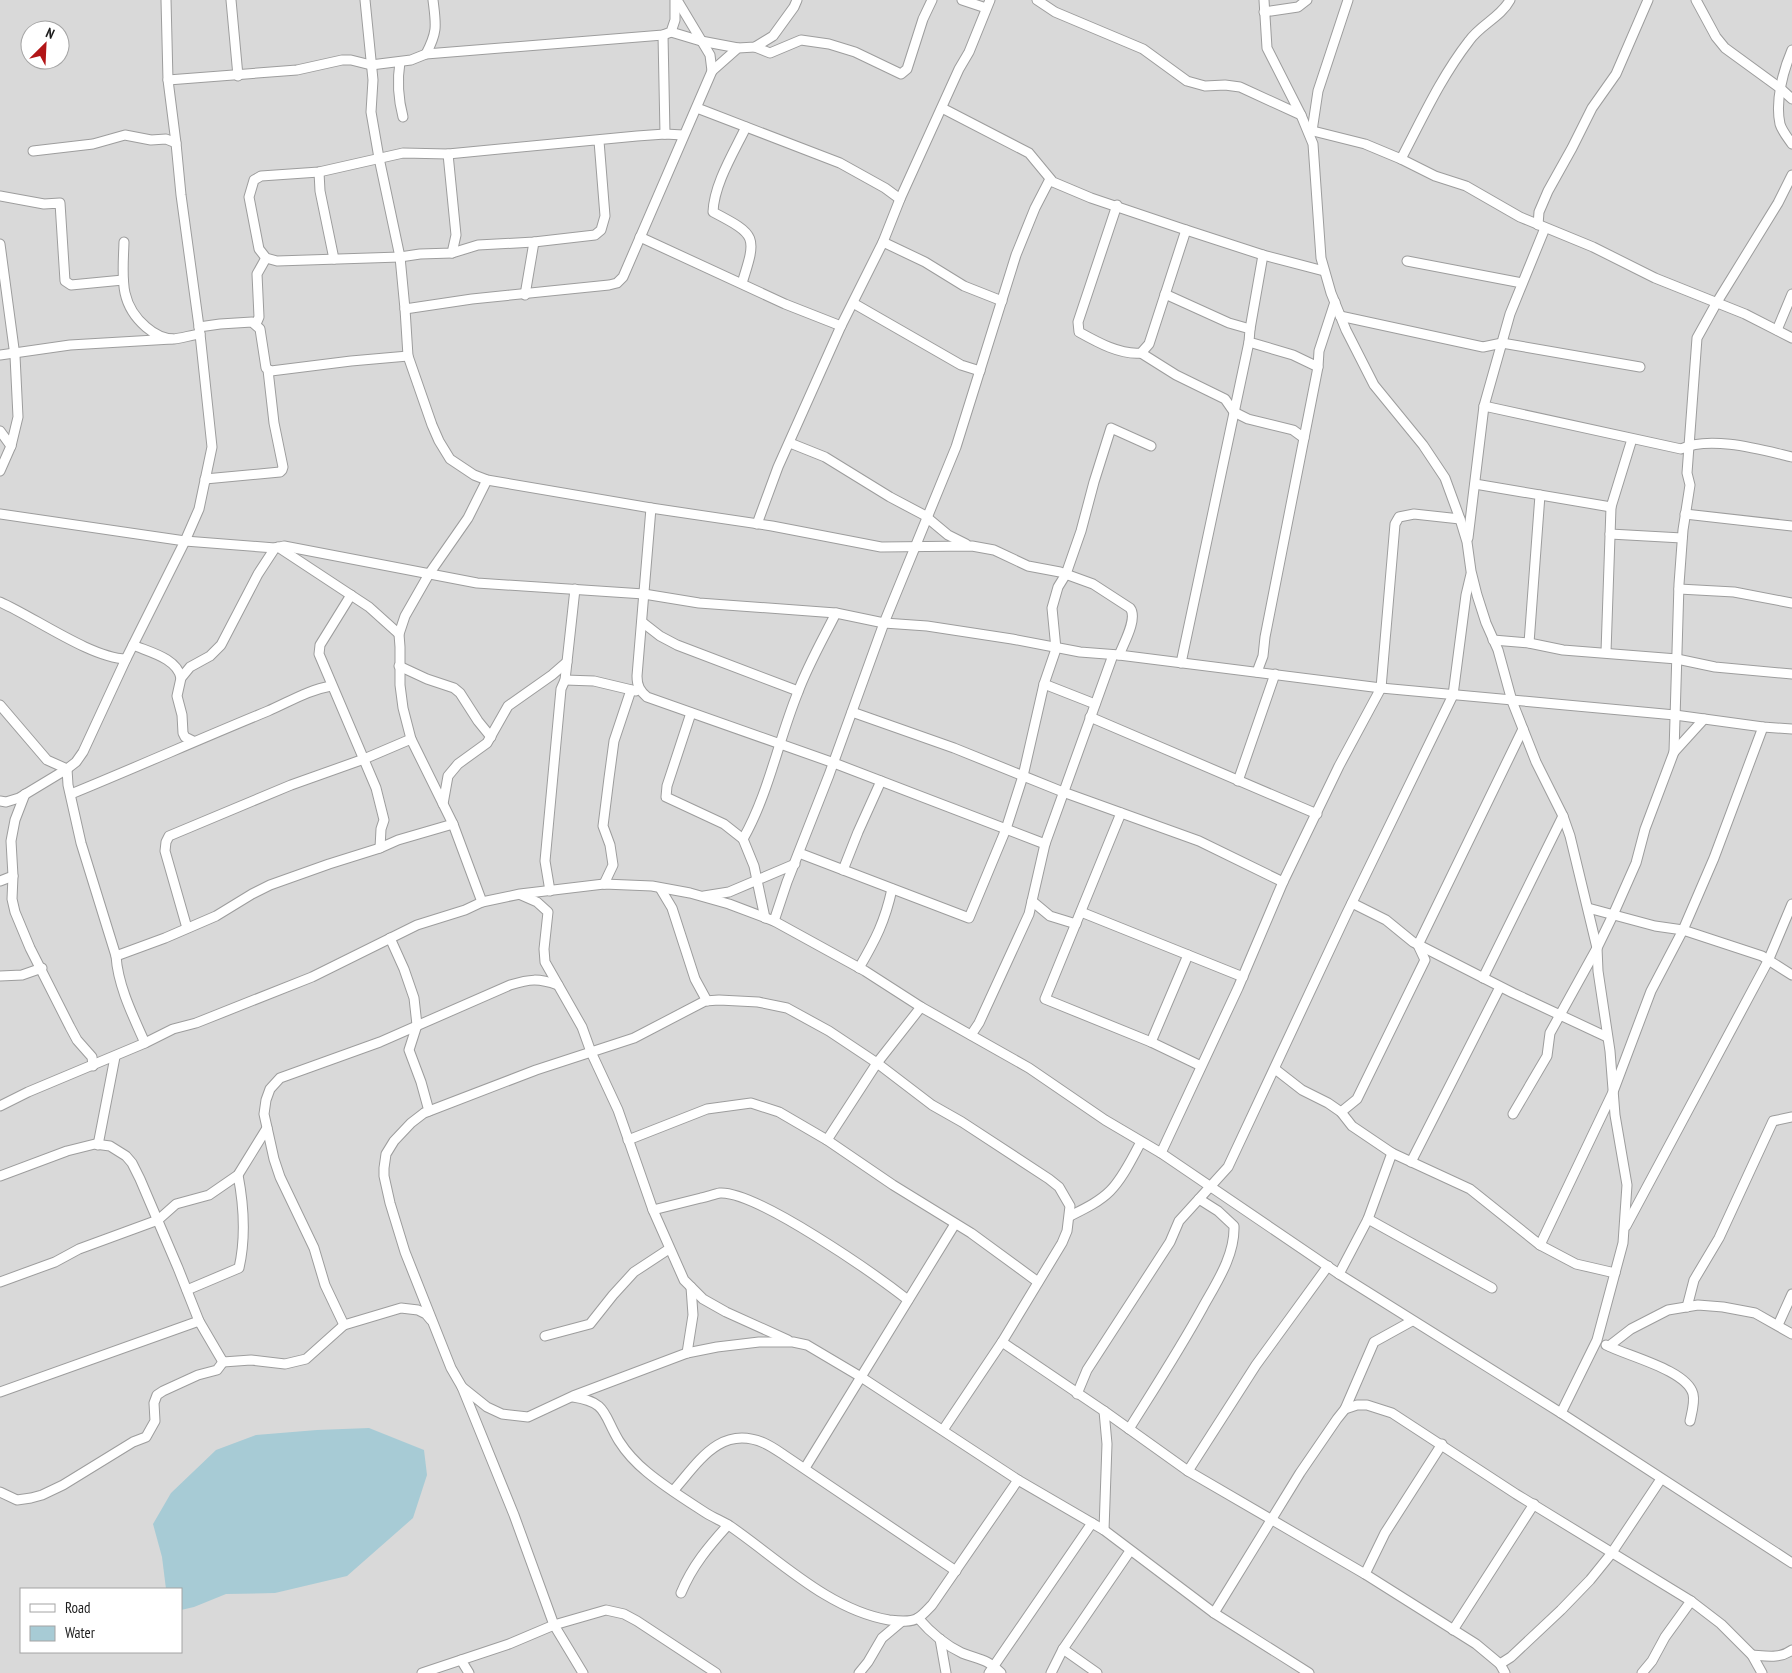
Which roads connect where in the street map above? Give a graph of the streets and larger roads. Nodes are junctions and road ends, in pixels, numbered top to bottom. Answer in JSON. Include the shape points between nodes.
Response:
{"nodes":[{"id":1,"x":166,"y":0,"type":"edge"},
{"id":2,"x":231,"y":0,"type":"edge"},
{"id":3,"x":365,"y":0,"type":"edge"},
{"id":4,"x":433,"y":0,"type":"edge"},
{"id":5,"x":676,"y":0,"type":"edge"},
{"id":6,"x":797,"y":0,"type":"edge"},
{"id":7,"x":932,"y":0,"type":"edge"},
{"id":8,"x":962,"y":0,"type":"edge"},
{"id":9,"x":1037,"y":0,"type":"edge"},
{"id":10,"x":1264,"y":0,"type":"edge"},
{"id":11,"x":1307,"y":0,"type":"edge"},
{"id":12,"x":1348,"y":0,"type":"edge"},
{"id":13,"x":1510,"y":0,"type":"edge"},
{"id":14,"x":1648,"y":0,"type":"edge"},
{"id":15,"x":1696,"y":0,"type":"edge"},
{"id":16,"x":988,"y":4,"type":"edge"},
{"id":17,"x":1264,"y":12,"type":"junction"},
{"id":18,"x":667,"y":33,"type":"junction"},
{"id":19,"x":701,"y":41,"type":"junction"},
{"id":20,"x":755,"y":47,"type":"junction"},
{"id":21,"x":738,"y":48,"type":"junction"},
{"id":22,"x":1792,"y":50,"type":"edge"},
{"id":23,"x":426,"y":54,"type":"junction"},
{"id":24,"x":400,"y":62,"type":"junction"},
{"id":25,"x":371,"y":65,"type":"junction"},
{"id":26,"x":712,"y":71,"type":"junction"},
{"id":27,"x":238,"y":76,"type":"junction"},
{"id":28,"x":168,"y":80,"type":"junction"},
{"id":29,"x":1780,"y":88,"type":"junction"},
{"id":30,"x":1792,"y":99,"type":"edge"},
{"id":31,"x":697,"y":108,"type":"junction"},
{"id":32,"x":942,"y":108,"type":"junction"},
{"id":33,"x":1301,"y":114,"type":"junction"},
{"id":34,"x":403,"y":117,"type":"dead end"},
{"id":35,"x":746,"y":127,"type":"junction"},
{"id":36,"x":1310,"y":131,"type":"junction"},
{"id":37,"x":665,"y":134,"type":"junction"},
{"id":38,"x":684,"y":135,"type":"junction"},
{"id":39,"x":599,"y":140,"type":"junction"},
{"id":40,"x":176,"y":143,"type":"junction"},
{"id":41,"x":1792,"y":144,"type":"edge"},
{"id":42,"x":33,"y":151,"type":"dead end"},
{"id":43,"x":448,"y":154,"type":"junction"},
{"id":44,"x":379,"y":158,"type":"junction"},
{"id":45,"x":1401,"y":159,"type":"junction"},
{"id":46,"x":319,"y":172,"type":"junction"},
{"id":47,"x":1792,"y":175,"type":"edge"},
{"id":48,"x":1050,"y":179,"type":"junction"},
{"id":49,"x":0,"y":196,"type":"edge"},
{"id":50,"x":900,"y":199,"type":"junction"},
{"id":51,"x":1118,"y":205,"type":"junction"},
{"id":52,"x":1542,"y":226,"type":"junction"},
{"id":53,"x":1186,"y":230,"type":"junction"},
{"id":54,"x":640,"y":237,"type":"junction"},
{"id":55,"x":124,"y":242,"type":"dead end"},
{"id":56,"x":534,"y":242,"type":"junction"},
{"id":57,"x":883,"y":242,"type":"junction"},
{"id":58,"x":0,"y":244,"type":"edge"},
{"id":59,"x":452,"y":253,"type":"junction"},
{"id":60,"x":1263,"y":255,"type":"junction"},
{"id":61,"x":400,"y":257,"type":"junction"},
{"id":62,"x":266,"y":258,"type":"junction"},
{"id":63,"x":334,"y":259,"type":"junction"},
{"id":64,"x":1407,"y":260,"type":"dead end"},
{"id":65,"x":1324,"y":272,"type":"junction"},
{"id":66,"x":123,"y":280,"type":"junction"},
{"id":67,"x":742,"y":283,"type":"junction"},
{"id":68,"x":1522,"y":283,"type":"junction"},
{"id":69,"x":1165,"y":294,"type":"junction"},
{"id":70,"x":1792,"y":294,"type":"edge"},
{"id":71,"x":525,"y":295,"type":"junction"},
{"id":72,"x":4,"y":297,"type":"edge"},
{"id":73,"x":1002,"y":301,"type":"junction"},
{"id":74,"x":1335,"y":302,"type":"junction"},
{"id":75,"x":1717,"y":302,"type":"junction"},
{"id":76,"x":853,"y":303,"type":"junction"},
{"id":77,"x":405,"y":309,"type":"junction"},
{"id":78,"x":1340,"y":316,"type":"junction"},
{"id":79,"x":256,"y":324,"type":"junction"},
{"id":80,"x":841,"y":326,"type":"junction"},
{"id":81,"x":1250,"y":329,"type":"junction"},
{"id":82,"x":1777,"y":330,"type":"junction"},
{"id":83,"x":199,"y":331,"type":"junction"},
{"id":84,"x":1792,"y":338,"type":"edge"},
{"id":85,"x":172,"y":339,"type":"junction"},
{"id":86,"x":1249,"y":342,"type":"junction"},
{"id":87,"x":1502,"y":343,"type":"junction"},
{"id":88,"x":15,"y":353,"type":"junction"},
{"id":89,"x":1141,"y":353,"type":"junction"},
{"id":90,"x":0,"y":355,"type":"edge"},
{"id":91,"x":408,"y":356,"type":"junction"},
{"id":92,"x":1318,"y":367,"type":"junction"},
{"id":93,"x":1640,"y":368,"type":"dead end"},
{"id":94,"x":268,"y":370,"type":"junction"},
{"id":95,"x":980,"y":371,"type":"junction"},
{"id":96,"x":1484,"y":406,"type":"junction"},
{"id":97,"x":1234,"y":412,"type":"junction"},
{"id":98,"x":0,"y":431,"type":"edge"},
{"id":99,"x":1304,"y":438,"type":"junction"},
{"id":100,"x":1632,"y":439,"type":"junction"},
{"id":101,"x":790,"y":443,"type":"junction"},
{"id":102,"x":1690,"y":444,"type":"junction"},
{"id":103,"x":11,"y":446,"type":"junction"},
{"id":104,"x":1151,"y":446,"type":"dead end"},
{"id":105,"x":1792,"y":457,"type":"edge"},
{"id":106,"x":0,"y":471,"type":"edge"},
{"id":107,"x":205,"y":479,"type":"junction"},
{"id":108,"x":487,"y":480,"type":"junction"},
{"id":109,"x":1475,"y":484,"type":"junction"},
{"id":110,"x":1540,"y":495,"type":"junction"},
{"id":111,"x":1611,"y":507,"type":"junction"},
{"id":112,"x":651,"y":508,"type":"junction"},
{"id":113,"x":0,"y":514,"type":"edge"},
{"id":114,"x":1685,"y":514,"type":"junction"},
{"id":115,"x":927,"y":517,"type":"junction"},
{"id":116,"x":1460,"y":519,"type":"junction"},
{"id":117,"x":756,"y":524,"type":"junction"},
{"id":118,"x":1792,"y":526,"type":"edge"},
{"id":119,"x":1610,"y":534,"type":"junction"},
{"id":120,"x":1682,"y":538,"type":"junction"},
{"id":121,"x":185,"y":542,"type":"junction"},
{"id":122,"x":1467,"y":542,"type":"junction"},
{"id":123,"x":972,"y":546,"type":"junction"},
{"id":124,"x":276,"y":548,"type":"junction"},
{"id":125,"x":914,"y":548,"type":"junction"},
{"id":126,"x":1471,"y":572,"type":"junction"},
{"id":127,"x":429,"y":574,"type":"junction"},
{"id":128,"x":1066,"y":574,"type":"junction"},
{"id":129,"x":575,"y":589,"type":"junction"},
{"id":130,"x":1679,"y":589,"type":"junction"},
{"id":131,"x":644,"y":594,"type":"junction"},
{"id":132,"x":351,"y":595,"type":"junction"},
{"id":133,"x":0,"y":602,"type":"edge"},
{"id":134,"x":1792,"y":603,"type":"edge"},
{"id":135,"x":836,"y":612,"type":"junction"},
{"id":136,"x":642,"y":622,"type":"junction"},
{"id":137,"x":884,"y":623,"type":"junction"},
{"id":138,"x":399,"y":634,"type":"junction"},
{"id":139,"x":1493,"y":640,"type":"junction"},
{"id":140,"x":1529,"y":643,"type":"junction"},
{"id":141,"x":133,"y":645,"type":"junction"},
{"id":142,"x":1056,"y":648,"type":"junction"},
{"id":143,"x":1606,"y":652,"type":"junction"},
{"id":144,"x":1116,"y":655,"type":"junction"},
{"id":145,"x":126,"y":658,"type":"junction"},
{"id":146,"x":1676,"y":659,"type":"junction"},
{"id":147,"x":567,"y":662,"type":"junction"},
{"id":148,"x":1181,"y":663,"type":"junction"},
{"id":149,"x":399,"y":666,"type":"junction"},
{"id":150,"x":1257,"y":672,"type":"junction"},
{"id":151,"x":1275,"y":674,"type":"junction"},
{"id":152,"x":1792,"y":674,"type":"edge"},
{"id":153,"x":181,"y":678,"type":"junction"},
{"id":154,"x":565,"y":680,"type":"junction"},
{"id":155,"x":1044,"y":684,"type":"junction"},
{"id":156,"x":331,"y":686,"type":"junction"},
{"id":157,"x":1381,"y":688,"type":"junction"},
{"id":158,"x":631,"y":690,"type":"junction"},
{"id":159,"x":640,"y":692,"type":"junction"},
{"id":160,"x":798,"y":692,"type":"junction"},
{"id":161,"x":1453,"y":695,"type":"junction"},
{"id":162,"x":1512,"y":701,"type":"junction"},
{"id":163,"x":1095,"y":704,"type":"junction"},
{"id":164,"x":0,"y":705,"type":"edge"},
{"id":165,"x":852,"y":712,"type":"junction"},
{"id":166,"x":691,"y":713,"type":"junction"},
{"id":167,"x":1674,"y":715,"type":"junction"},
{"id":168,"x":1090,"y":718,"type":"junction"},
{"id":169,"x":1704,"y":718,"type":"junction"},
{"id":170,"x":1762,"y":727,"type":"junction"},
{"id":171,"x":1523,"y":729,"type":"junction"},
{"id":172,"x":1792,"y":729,"type":"edge"},
{"id":173,"x":491,"y":737,"type":"junction"},
{"id":174,"x":411,"y":739,"type":"junction"},
{"id":175,"x":193,"y":741,"type":"junction"},
{"id":176,"x":780,"y":744,"type":"junction"},
{"id":177,"x":1674,"y":752,"type":"junction"},
{"id":178,"x":364,"y":759,"type":"junction"},
{"id":179,"x":834,"y":763,"type":"junction"},
{"id":180,"x":67,"y":769,"type":"junction"},
{"id":181,"x":1023,"y":776,"type":"junction"},
{"id":182,"x":881,"y":781,"type":"junction"},
{"id":183,"x":1238,"y":781,"type":"junction"},
{"id":184,"x":1063,"y":792,"type":"junction"},
{"id":185,"x":25,"y":794,"type":"junction"},
{"id":186,"x":71,"y":794,"type":"junction"},
{"id":187,"x":0,"y":801,"type":"edge"},
{"id":188,"x":443,"y":804,"type":"junction"},
{"id":189,"x":1121,"y":813,"type":"junction"},
{"id":190,"x":1317,"y":814,"type":"junction"},
{"id":191,"x":1563,"y":816,"type":"junction"},
{"id":192,"x":453,"y":824,"type":"junction"},
{"id":193,"x":1006,"y":829,"type":"junction"},
{"id":194,"x":743,"y":839,"type":"junction"},
{"id":195,"x":1045,"y":844,"type":"junction"},
{"id":196,"x":380,"y":848,"type":"junction"},
{"id":197,"x":799,"y":853,"type":"junction"},
{"id":198,"x":794,"y":864,"type":"junction"},
{"id":199,"x":843,"y":870,"type":"junction"},
{"id":200,"x":13,"y":876,"type":"junction"},
{"id":201,"x":757,"y":879,"type":"junction"},
{"id":202,"x":0,"y":881,"type":"edge"},
{"id":203,"x":1283,"y":882,"type":"junction"},
{"id":204,"x":604,"y":884,"type":"junction"},
{"id":205,"x":660,"y":888,"type":"junction"},
{"id":206,"x":892,"y":889,"type":"junction"},
{"id":207,"x":550,"y":891,"type":"junction"},
{"id":208,"x":520,"y":894,"type":"junction"},
{"id":209,"x":701,"y":896,"type":"junction"},
{"id":210,"x":1032,"y":901,"type":"junction"},
{"id":211,"x":482,"y":902,"type":"junction"},
{"id":212,"x":1352,"y":903,"type":"junction"},
{"id":213,"x":1792,"y":904,"type":"edge"},
{"id":214,"x":1588,"y":908,"type":"junction"},
{"id":215,"x":1081,"y":912,"type":"junction"},
{"id":216,"x":1613,"y":915,"type":"junction"},
{"id":217,"x":770,"y":920,"type":"junction"},
{"id":218,"x":1076,"y":924,"type":"junction"},
{"id":219,"x":187,"y":928,"type":"junction"},
{"id":220,"x":1683,"y":930,"type":"junction"},
{"id":221,"x":390,"y":938,"type":"junction"},
{"id":222,"x":1418,"y":945,"type":"junction"},
{"id":223,"x":1597,"y":948,"type":"junction"},
{"id":224,"x":1188,"y":955,"type":"junction"},
{"id":225,"x":116,"y":956,"type":"junction"},
{"id":226,"x":1768,"y":961,"type":"junction"},
{"id":227,"x":42,"y":968,"type":"junction"},
{"id":228,"x":859,"y":968,"type":"junction"},
{"id":229,"x":1792,"y":975,"type":"edge"},
{"id":230,"x":0,"y":976,"type":"edge"},
{"id":231,"x":1243,"y":977,"type":"junction"},
{"id":232,"x":1483,"y":978,"type":"junction"},
{"id":233,"x":558,"y":985,"type":"junction"},
{"id":234,"x":1500,"y":987,"type":"junction"},
{"id":235,"x":707,"y":1001,"type":"junction"},
{"id":236,"x":921,"y":1007,"type":"junction"},
{"id":237,"x":1559,"y":1015,"type":"junction"},
{"id":238,"x":417,"y":1025,"type":"junction"},
{"id":239,"x":970,"y":1035,"type":"junction"},
{"id":240,"x":1607,"y":1037,"type":"junction"},
{"id":241,"x":1151,"y":1042,"type":"junction"},
{"id":242,"x":145,"y":1044,"type":"junction"},
{"id":243,"x":591,"y":1052,"type":"junction"},
{"id":244,"x":115,"y":1057,"type":"junction"},
{"id":245,"x":877,"y":1064,"type":"junction"},
{"id":246,"x":93,"y":1066,"type":"junction"},
{"id":247,"x":1201,"y":1066,"type":"junction"},
{"id":248,"x":1275,"y":1068,"type":"junction"},
{"id":249,"x":1613,"y":1092,"type":"junction"},
{"id":250,"x":0,"y":1106,"type":"edge"},
{"id":251,"x":429,"y":1111,"type":"junction"},
{"id":252,"x":1342,"y":1112,"type":"junction"},
{"id":253,"x":1513,"y":1114,"type":"dead end"},
{"id":254,"x":1792,"y":1117,"type":"edge"},
{"id":255,"x":267,"y":1128,"type":"junction"},
{"id":256,"x":628,"y":1140,"type":"junction"},
{"id":257,"x":827,"y":1140,"type":"junction"},
{"id":258,"x":1141,"y":1142,"type":"junction"},
{"id":259,"x":98,"y":1144,"type":"junction"},
{"id":260,"x":1161,"y":1153,"type":"junction"},
{"id":261,"x":1392,"y":1153,"type":"junction"},
{"id":262,"x":1410,"y":1162,"type":"junction"},
{"id":263,"x":238,"y":1175,"type":"junction"},
{"id":264,"x":0,"y":1176,"type":"edge"},
{"id":265,"x":1210,"y":1186,"type":"junction"},
{"id":266,"x":1199,"y":1199,"type":"junction"},
{"id":267,"x":653,"y":1210,"type":"junction"},
{"id":268,"x":1070,"y":1216,"type":"junction"},
{"id":269,"x":158,"y":1220,"type":"junction"},
{"id":270,"x":1368,"y":1220,"type":"junction"},
{"id":271,"x":955,"y":1224,"type":"junction"},
{"id":272,"x":1624,"y":1231,"type":"junction"},
{"id":273,"x":1540,"y":1245,"type":"junction"},
{"id":274,"x":669,"y":1249,"type":"junction"},
{"id":275,"x":1328,"y":1266,"type":"junction"},
{"id":276,"x":1615,"y":1273,"type":"junction"},
{"id":277,"x":1339,"y":1274,"type":"junction"},
{"id":278,"x":0,"y":1282,"type":"edge"},
{"id":279,"x":1038,"y":1282,"type":"junction"},
{"id":280,"x":691,"y":1287,"type":"junction"},
{"id":281,"x":1492,"y":1288,"type":"dead end"},
{"id":282,"x":187,"y":1290,"type":"junction"},
{"id":283,"x":1792,"y":1294,"type":"edge"},
{"id":284,"x":908,"y":1300,"type":"junction"},
{"id":285,"x":1687,"y":1307,"type":"junction"},
{"id":286,"x":199,"y":1321,"type":"junction"},
{"id":287,"x":1412,"y":1321,"type":"junction"},
{"id":288,"x":434,"y":1323,"type":"junction"},
{"id":289,"x":344,"y":1325,"type":"junction"},
{"id":290,"x":1778,"y":1325,"type":"junction"},
{"id":291,"x":1792,"y":1334,"type":"edge"},
{"id":292,"x":545,"y":1336,"type":"dead end"},
{"id":293,"x":1597,"y":1340,"type":"junction"},
{"id":294,"x":793,"y":1342,"type":"junction"},
{"id":295,"x":1002,"y":1342,"type":"junction"},
{"id":296,"x":1608,"y":1346,"type":"junction"},
{"id":297,"x":687,"y":1353,"type":"junction"},
{"id":298,"x":223,"y":1362,"type":"junction"},
{"id":299,"x":862,"y":1376,"type":"junction"},
{"id":300,"x":462,"y":1387,"type":"junction"},
{"id":301,"x":0,"y":1392,"type":"edge"},
{"id":302,"x":1077,"y":1394,"type":"junction"},
{"id":303,"x":573,"y":1396,"type":"junction"},
{"id":304,"x":1346,"y":1409,"type":"junction"},
{"id":305,"x":1104,"y":1411,"type":"junction"},
{"id":306,"x":1560,"y":1413,"type":"junction"},
{"id":307,"x":1690,"y":1421,"type":"dead end"},
{"id":308,"x":1129,"y":1429,"type":"junction"},
{"id":309,"x":943,"y":1430,"type":"junction"},
{"id":310,"x":1442,"y":1444,"type":"junction"},
{"id":311,"x":805,"y":1468,"type":"junction"},
{"id":312,"x":1188,"y":1471,"type":"junction"},
{"id":313,"x":1661,"y":1479,"type":"junction"},
{"id":314,"x":1018,"y":1480,"type":"junction"},
{"id":315,"x":673,"y":1491,"type":"junction"},
{"id":316,"x":0,"y":1492,"type":"edge"},
{"id":317,"x":1534,"y":1504,"type":"junction"},
{"id":318,"x":1272,"y":1519,"type":"junction"},
{"id":319,"x":1092,"y":1523,"type":"junction"},
{"id":320,"x":728,"y":1525,"type":"junction"},
{"id":321,"x":1104,"y":1530,"type":"junction"},
{"id":322,"x":1130,"y":1551,"type":"junction"},
{"id":323,"x":1611,"y":1554,"type":"junction"},
{"id":324,"x":1792,"y":1563,"type":"edge"},
{"id":325,"x":956,"y":1570,"type":"junction"},
{"id":326,"x":1365,"y":1574,"type":"junction"},
{"id":327,"x":681,"y":1593,"type":"dead end"},
{"id":328,"x":1691,"y":1602,"type":"junction"},
{"id":329,"x":1214,"y":1613,"type":"junction"},
{"id":330,"x":918,"y":1618,"type":"junction"},
{"id":331,"x":901,"y":1622,"type":"junction"},
{"id":332,"x":554,"y":1625,"type":"junction"},
{"id":333,"x":1453,"y":1630,"type":"junction"},
{"id":334,"x":940,"y":1639,"type":"junction"},
{"id":335,"x":1063,"y":1649,"type":"junction"},
{"id":336,"x":1792,"y":1650,"type":"edge"},
{"id":337,"x":1752,"y":1655,"type":"junction"},
{"id":338,"x":462,"y":1660,"type":"junction"},
{"id":339,"x":1500,"y":1664,"type":"junction"},
{"id":340,"x":991,"y":1669,"type":"edge"},
{"id":341,"x":422,"y":1673,"type":"edge"},
{"id":342,"x":469,"y":1673,"type":"edge"},
{"id":343,"x":582,"y":1673,"type":"edge"},
{"id":344,"x":716,"y":1673,"type":"edge"},
{"id":345,"x":859,"y":1673,"type":"edge"},
{"id":346,"x":946,"y":1673,"type":"edge"},
{"id":347,"x":1001,"y":1673,"type":"edge"},
{"id":348,"x":1051,"y":1673,"type":"edge"},
{"id":349,"x":1097,"y":1673,"type":"edge"},
{"id":350,"x":1309,"y":1673,"type":"edge"},
{"id":351,"x":1505,"y":1673,"type":"edge"},
{"id":352,"x":1642,"y":1673,"type":"edge"},
{"id":353,"x":1762,"y":1673,"type":"edge"}],
"edges":[{"from":1,"to":28,"type":"street"},
{"from":2,"to":27,"type":"street"},
{"from":3,"to":25,"type":"street"},
{"from":4,"to":23,"type":"street","via":[[436,29]]},
{"from":5,"to":18,"type":"street","via":[[676,20]]},
{"from":5,"to":19,"type":"street"},
{"from":6,"to":20,"type":"street","via":[[773,36]]},
{"from":7,"to":20,"type":"street","via":[[907,69],[902,74],[829,44],[801,40],[770,53]]},
{"from":8,"to":16,"type":"street"},
{"from":9,"to":33,"type":"street","via":[[1054,12],[1143,50],[1187,81],[1205,86],[1240,87]]},
{"from":10,"to":17,"type":"street"},
{"from":11,"to":17,"type":"street","via":[[1298,7]]},
{"from":12,"to":36,"type":"street","via":[[1318,91]]},
{"from":13,"to":45,"type":"street","via":[[1466,43]]},
{"from":14,"to":52,"type":"street","via":[[1616,74],[1592,108],[1548,191],[1539,212]]},
{"from":15,"to":29,"type":"street","via":[[1725,48]]},
{"from":16,"to":32,"type":"street"},
{"from":17,"to":33,"type":"street","via":[[1267,48]]},
{"from":18,"to":19,"type":"street"},
{"from":18,"to":23,"type":"street"},
{"from":18,"to":37,"type":"street"},
{"from":19,"to":21,"type":"street"},
{"from":19,"to":26,"type":"street","via":[[710,55]]},
{"from":20,"to":21,"type":"street"},
{"from":21,"to":26,"type":"street"},
{"from":22,"to":29,"type":"street"},
{"from":23,"to":24,"type":"street"},
{"from":24,"to":25,"type":"street"},
{"from":24,"to":34,"type":"street","via":[[398,99]]},
{"from":25,"to":27,"type":"street","via":[[342,60],[297,70]]},
{"from":25,"to":44,"type":"street","via":[[371,112]]},
{"from":26,"to":31,"type":"street"},
{"from":27,"to":28,"type":"street"},
{"from":28,"to":40,"type":"street"},
{"from":29,"to":30,"type":"street"},
{"from":29,"to":41,"type":"street","via":[[1780,123]]},
{"from":31,"to":35,"type":"street"},
{"from":31,"to":38,"type":"street"},
{"from":32,"to":48,"type":"street","via":[[1029,153]]},
{"from":32,"to":50,"type":"street"},
{"from":33,"to":36,"type":"street"},
{"from":35,"to":50,"type":"street","via":[[840,163]]},
{"from":35,"to":67,"type":"street","via":[[715,194],[713,212],[738,225],[751,239],[752,250]]},
{"from":36,"to":45,"type":"street","via":[[1351,140]]},
{"from":36,"to":65,"type":"street"},
{"from":37,"to":38,"type":"street"},
{"from":37,"to":39,"type":"street"},
{"from":38,"to":54,"type":"street"},
{"from":39,"to":43,"type":"street"},
{"from":39,"to":56,"type":"street","via":[[605,216],[602,230],[595,235]]},
{"from":40,"to":42,"type":"street","via":[[125,135],[93,144]]},
{"from":40,"to":83,"type":"street"},
{"from":43,"to":44,"type":"street","via":[[403,153]]},
{"from":43,"to":59,"type":"street","via":[[456,235]]},
{"from":44,"to":46,"type":"street"},
{"from":44,"to":61,"type":"street"},
{"from":45,"to":52,"type":"street","via":[[1435,176],[1466,186]]},
{"from":46,"to":62,"type":"street","via":[[261,176],[254,180],[250,205],[259,249]]},
{"from":46,"to":63,"type":"street"},
{"from":47,"to":75,"type":"street"},
{"from":48,"to":51,"type":"street","via":[[1091,198]]},
{"from":48,"to":73,"type":"street","via":[[1016,255]]},
{"from":49,"to":66,"type":"street","via":[[44,204],[60,203],[65,281],[71,285]]},
{"from":50,"to":57,"type":"street"},
{"from":51,"to":53,"type":"street"},
{"from":51,"to":89,"type":"street","via":[[1078,322],[1079,332],[1102,345],[1133,354]]},
{"from":52,"to":68,"type":"street"},
{"from":52,"to":75,"type":"street","via":[[1655,278]]},
{"from":53,"to":60,"type":"street"},
{"from":53,"to":69,"type":"street"},
{"from":54,"to":67,"type":"street"},
{"from":54,"to":71,"type":"street","via":[[623,278],[617,282]]},
{"from":55,"to":66,"type":"street"},
{"from":56,"to":59,"type":"street","via":[[478,245]]},
{"from":56,"to":71,"type":"street"},
{"from":57,"to":73,"type":"street","via":[[964,286]]},
{"from":57,"to":76,"type":"street"},
{"from":58,"to":72,"type":"street"},
{"from":59,"to":61,"type":"street"},
{"from":60,"to":65,"type":"street"},
{"from":60,"to":81,"type":"street"},
{"from":61,"to":63,"type":"street"},
{"from":61,"to":77,"type":"street"},
{"from":62,"to":63,"type":"street","via":[[277,261]]},
{"from":62,"to":79,"type":"street","via":[[257,274],[259,317]]},
{"from":64,"to":68,"type":"street"},
{"from":65,"to":74,"type":"street"},
{"from":66,"to":85,"type":"street","via":[[128,305],[140,322],[154,334]]},
{"from":67,"to":80,"type":"street"},
{"from":68,"to":87,"type":"street"},
{"from":69,"to":81,"type":"street"},
{"from":69,"to":89,"type":"street","via":[[1149,344]]},
{"from":70,"to":82,"type":"street"},
{"from":71,"to":77,"type":"street"},
{"from":72,"to":88,"type":"street"},
{"from":73,"to":95,"type":"street"},
{"from":74,"to":78,"type":"street"},
{"from":74,"to":92,"type":"street","via":[[1319,351]]},
{"from":75,"to":82,"type":"street"},
{"from":75,"to":102,"type":"street","via":[[1697,338]]},
{"from":76,"to":80,"type":"street"},
{"from":76,"to":95,"type":"street","via":[[961,365]]},
{"from":77,"to":91,"type":"street"},
{"from":78,"to":87,"type":"street","via":[[1483,347]]},
{"from":78,"to":116,"type":"street","via":[[1374,384],[1445,478]]},
{"from":79,"to":83,"type":"street","via":[[220,324]]},
{"from":79,"to":94,"type":"street","via":[[260,329]]},
{"from":80,"to":101,"type":"street"},
{"from":81,"to":86,"type":"street"},
{"from":82,"to":84,"type":"street"},
{"from":83,"to":85,"type":"street"},
{"from":83,"to":107,"type":"street","via":[[212,447]]},
{"from":85,"to":88,"type":"street","via":[[70,345]]},
{"from":86,"to":92,"type":"street","via":[[1293,355]]},
{"from":86,"to":97,"type":"street"},
{"from":87,"to":93,"type":"street"},
{"from":87,"to":96,"type":"street"},
{"from":88,"to":90,"type":"street"},
{"from":88,"to":103,"type":"street","via":[[18,416]]},
{"from":89,"to":97,"type":"street","via":[[1225,399]]},
{"from":91,"to":94,"type":"street"},
{"from":91,"to":108,"type":"street","via":[[435,433],[450,459]]},
{"from":92,"to":99,"type":"street"},
{"from":94,"to":107,"type":"street","via":[[282,470]]},
{"from":95,"to":115,"type":"street","via":[[956,447]]},
{"from":96,"to":100,"type":"street"},
{"from":96,"to":109,"type":"street"},
{"from":97,"to":99,"type":"street","via":[[1248,419],[1293,430]]},
{"from":97,"to":148,"type":"street"},
{"from":98,"to":103,"type":"street"},
{"from":99,"to":150,"type":"street","via":[[1264,656]]},
{"from":100,"to":102,"type":"street","via":[[1681,449]]},
{"from":100,"to":111,"type":"street"},
{"from":101,"to":115,"type":"street","via":[[825,457]]},
{"from":101,"to":117,"type":"street"},
{"from":102,"to":105,"type":"street","via":[[1732,444]]},
{"from":102,"to":114,"type":"street","via":[[1687,473],[1690,485]]},
{"from":103,"to":106,"type":"street"},
{"from":104,"to":128,"type":"street","via":[[1111,428]]},
{"from":107,"to":121,"type":"street","via":[[199,509]]},
{"from":108,"to":112,"type":"street"},
{"from":108,"to":127,"type":"street","via":[[468,518]]},
{"from":109,"to":110,"type":"street"},
{"from":109,"to":122,"type":"street"},
{"from":110,"to":111,"type":"street"},
{"from":110,"to":140,"type":"street"},
{"from":111,"to":119,"type":"street"},
{"from":112,"to":117,"type":"street"},
{"from":112,"to":131,"type":"street"},
{"from":113,"to":121,"type":"street"},
{"from":114,"to":118,"type":"street"},
{"from":114,"to":120,"type":"street"},
{"from":115,"to":123,"type":"street","via":[[952,538]]},
{"from":115,"to":125,"type":"street"},
{"from":116,"to":122,"type":"street"},
{"from":116,"to":157,"type":"street","via":[[1414,514],[1399,517],[1395,524]]},
{"from":117,"to":125,"type":"street","via":[[881,547]]},
{"from":119,"to":120,"type":"street"},
{"from":119,"to":143,"type":"street"},
{"from":120,"to":130,"type":"street"},
{"from":121,"to":124,"type":"street"},
{"from":121,"to":141,"type":"street"},
{"from":122,"to":126,"type":"street"},
{"from":123,"to":125,"type":"street"},
{"from":123,"to":128,"type":"street","via":[[994,550],[1028,566]]},
{"from":124,"to":127,"type":"street","via":[[284,546]]},
{"from":124,"to":132,"type":"street"},
{"from":124,"to":153,"type":"street","via":[[258,574],[221,646],[190,667]]},
{"from":125,"to":137,"type":"street"},
{"from":126,"to":139,"type":"street"},
{"from":126,"to":161,"type":"street"},
{"from":127,"to":129,"type":"street","via":[[476,583]]},
{"from":127,"to":138,"type":"street","via":[[405,616]]},
{"from":128,"to":142,"type":"street","via":[[1052,608]]},
{"from":128,"to":144,"type":"street","via":[[1094,584],[1132,611],[1133,618]]},
{"from":129,"to":131,"type":"street"},
{"from":129,"to":147,"type":"street"},
{"from":130,"to":134,"type":"street","via":[[1734,592]]},
{"from":130,"to":146,"type":"street"},
{"from":131,"to":135,"type":"street","via":[[699,603]]},
{"from":131,"to":136,"type":"street"},
{"from":132,"to":138,"type":"street"},
{"from":132,"to":156,"type":"street","via":[[320,645],[320,659]]},
{"from":133,"to":145,"type":"street","via":[[83,645],[111,657]]},
{"from":135,"to":137,"type":"street"},
{"from":135,"to":160,"type":"street"},
{"from":136,"to":159,"type":"street","via":[[637,676]]},
{"from":136,"to":160,"type":"street","via":[[677,645]]},
{"from":137,"to":142,"type":"street","via":[[928,626]]},
{"from":137,"to":165,"type":"street"},
{"from":138,"to":149,"type":"street"},
{"from":139,"to":140,"type":"street"},
{"from":139,"to":162,"type":"street"},
{"from":140,"to":143,"type":"street","via":[[1563,650]]},
{"from":141,"to":145,"type":"street"},
{"from":141,"to":153,"type":"street","via":[[168,661]]},
{"from":142,"to":144,"type":"street"},
{"from":142,"to":155,"type":"street"},
{"from":143,"to":146,"type":"street"},
{"from":144,"to":148,"type":"street"},
{"from":144,"to":163,"type":"street"},
{"from":145,"to":180,"type":"street","via":[[83,752]]},
{"from":146,"to":152,"type":"street","via":[[1715,667]]},
{"from":146,"to":167,"type":"street"},
{"from":147,"to":154,"type":"street"},
{"from":147,"to":173,"type":"street","via":[[508,706]]},
{"from":148,"to":150,"type":"street"},
{"from":149,"to":173,"type":"street","via":[[454,688]]},
{"from":149,"to":174,"type":"street","via":[[402,708]]},
{"from":150,"to":151,"type":"street"},
{"from":151,"to":157,"type":"street"},
{"from":151,"to":183,"type":"street"},
{"from":153,"to":175,"type":"street","via":[[177,696],[183,732]]},
{"from":154,"to":158,"type":"street","via":[[594,681]]},
{"from":154,"to":207,"type":"street","via":[[561,689],[545,861]]},
{"from":155,"to":163,"type":"street"},
{"from":155,"to":181,"type":"street"},
{"from":156,"to":175,"type":"street","via":[[319,688]]},
{"from":156,"to":178,"type":"street"},
{"from":157,"to":161,"type":"street"},
{"from":157,"to":190,"type":"street"},
{"from":158,"to":159,"type":"street"},
{"from":158,"to":204,"type":"street","via":[[614,741],[610,769],[603,826],[613,866]]},
{"from":159,"to":166,"type":"street"},
{"from":160,"to":176,"type":"street"},
{"from":161,"to":162,"type":"street"},
{"from":161,"to":212,"type":"street"},
{"from":162,"to":167,"type":"street"},
{"from":162,"to":171,"type":"street"},
{"from":163,"to":168,"type":"street"},
{"from":164,"to":180,"type":"street","via":[[48,760]]},
{"from":165,"to":179,"type":"street"},
{"from":165,"to":181,"type":"street"},
{"from":166,"to":176,"type":"street"},
{"from":166,"to":194,"type":"street","via":[[666,797],[724,824]]},
{"from":167,"to":169,"type":"street"},
{"from":167,"to":177,"type":"street"},
{"from":168,"to":183,"type":"street"},
{"from":168,"to":184,"type":"street"},
{"from":169,"to":170,"type":"street"},
{"from":169,"to":177,"type":"street"},
{"from":170,"to":172,"type":"street"},
{"from":170,"to":220,"type":"street","via":[[1714,858]]},
{"from":171,"to":191,"type":"street"},
{"from":171,"to":222,"type":"street"},
{"from":173,"to":188,"type":"street","via":[[453,770],[446,783]]},
{"from":174,"to":178,"type":"street"},
{"from":174,"to":188,"type":"street"},
{"from":175,"to":186,"type":"street"},
{"from":176,"to":179,"type":"street"},
{"from":176,"to":194,"type":"street","via":[[755,818]]},
{"from":177,"to":216,"type":"street","via":[[1636,863]]},
{"from":178,"to":196,"type":"street","via":[[384,820]]},
{"from":178,"to":219,"type":"street","via":[[291,785],[169,836],[165,851]]},
{"from":179,"to":182,"type":"street"},
{"from":179,"to":197,"type":"street"},
{"from":180,"to":185,"type":"street"},
{"from":180,"to":186,"type":"street"},
{"from":181,"to":184,"type":"street"},
{"from":181,"to":193,"type":"street"},
{"from":182,"to":193,"type":"street"},
{"from":182,"to":199,"type":"street"},
{"from":183,"to":190,"type":"street"},
{"from":184,"to":189,"type":"street"},
{"from":184,"to":195,"type":"street"},
{"from":185,"to":187,"type":"street","via":[[13,801]]},
{"from":185,"to":200,"type":"street","via":[[11,841]]},
{"from":186,"to":225,"type":"street","via":[[81,843]]},
{"from":188,"to":192,"type":"street"},
{"from":189,"to":203,"type":"street","via":[[1200,841]]},
{"from":189,"to":215,"type":"street"},
{"from":190,"to":203,"type":"street"},
{"from":191,"to":214,"type":"street"},
{"from":191,"to":232,"type":"street"},
{"from":192,"to":196,"type":"street"},
{"from":192,"to":211,"type":"street"},
{"from":193,"to":195,"type":"street"},
{"from":193,"to":206,"type":"street","via":[[968,918]]},
{"from":194,"to":201,"type":"street"},
{"from":195,"to":210,"type":"street"},
{"from":196,"to":219,"type":"street","via":[[270,885],[216,916]]},
{"from":197,"to":198,"type":"street"},
{"from":197,"to":199,"type":"street"},
{"from":198,"to":201,"type":"street"},
{"from":198,"to":217,"type":"street"},
{"from":199,"to":206,"type":"street"},
{"from":200,"to":202,"type":"street"},
{"from":200,"to":227,"type":"street","via":[[15,912]]},
{"from":201,"to":209,"type":"street","via":[[729,892]]},
{"from":201,"to":217,"type":"street"},
{"from":203,"to":231,"type":"street"},
{"from":204,"to":205,"type":"street"},
{"from":204,"to":207,"type":"street"},
{"from":205,"to":209,"type":"street"},
{"from":205,"to":235,"type":"street","via":[[672,908],[695,979]]},
{"from":206,"to":228,"type":"street","via":[[879,932]]},
{"from":207,"to":208,"type":"street"},
{"from":208,"to":211,"type":"street"},
{"from":208,"to":233,"type":"street","via":[[548,912],[545,962]]},
{"from":209,"to":217,"type":"street"},
{"from":210,"to":218,"type":"street","via":[[1050,916]]},
{"from":210,"to":239,"type":"street","via":[[979,1024]]},
{"from":211,"to":221,"type":"street"},
{"from":212,"to":222,"type":"street","via":[[1386,920]]},
{"from":212,"to":248,"type":"street"},
{"from":213,"to":226,"type":"street"},
{"from":214,"to":216,"type":"street"},
{"from":214,"to":223,"type":"street"},
{"from":215,"to":218,"type":"street"},
{"from":215,"to":224,"type":"street"},
{"from":216,"to":220,"type":"street"},
{"from":216,"to":223,"type":"street"},
{"from":217,"to":228,"type":"street"},
{"from":218,"to":241,"type":"street","via":[[1045,998]]},
{"from":219,"to":225,"type":"street"},
{"from":220,"to":226,"type":"street","via":[[1762,956]]},
{"from":220,"to":249,"type":"street","via":[[1651,991]]},
{"from":221,"to":238,"type":"street","via":[[414,998]]},
{"from":221,"to":242,"type":"street","via":[[312,977],[196,1024],[173,1029]]},
{"from":222,"to":232,"type":"street"},
{"from":222,"to":252,"type":"street","via":[[1425,960],[1357,1099]]},
{"from":223,"to":237,"type":"street"},
{"from":223,"to":240,"type":"street"},
{"from":224,"to":231,"type":"street"},
{"from":224,"to":241,"type":"street"},
{"from":225,"to":242,"type":"street","via":[[129,1007]]},
{"from":226,"to":229,"type":"street"},
{"from":226,"to":272,"type":"street"},
{"from":227,"to":230,"type":"street","via":[[22,975]]},
{"from":227,"to":246,"type":"street","via":[[77,1040],[92,1057]]},
{"from":228,"to":236,"type":"street"},
{"from":231,"to":247,"type":"street"},
{"from":232,"to":234,"type":"street"},
{"from":233,"to":238,"type":"street","via":[[531,979]]},
{"from":233,"to":243,"type":"street","via":[[582,1027]]},
{"from":234,"to":237,"type":"street"},
{"from":234,"to":262,"type":"street"},
{"from":235,"to":243,"type":"street","via":[[634,1038]]},
{"from":235,"to":245,"type":"street","via":[[758,1002],[786,1008],[829,1031]]},
{"from":236,"to":239,"type":"street"},
{"from":236,"to":245,"type":"street"},
{"from":237,"to":240,"type":"street"},
{"from":237,"to":253,"type":"street","via":[[1550,1032],[1547,1056]]},
{"from":238,"to":251,"type":"street","via":[[409,1050]]},
{"from":238,"to":255,"type":"street","via":[[380,1042],[280,1078],[270,1089],[266,1100]]},
{"from":239,"to":258,"type":"street","via":[[1029,1068]]},
{"from":240,"to":249,"type":"street"},
{"from":241,"to":247,"type":"street"},
{"from":242,"to":244,"type":"street"},
{"from":243,"to":251,"type":"street"},
{"from":243,"to":256,"type":"street"},
{"from":244,"to":246,"type":"street"},
{"from":244,"to":259,"type":"street"},
{"from":245,"to":257,"type":"street"},
{"from":245,"to":268,"type":"street","via":[[932,1105],[1049,1179],[1065,1196]]},
{"from":246,"to":250,"type":"street"},
{"from":247,"to":260,"type":"street"},
{"from":248,"to":252,"type":"street","via":[[1302,1090]]},
{"from":248,"to":265,"type":"street","via":[[1228,1167]]},
{"from":249,"to":272,"type":"street","via":[[1627,1185]]},
{"from":249,"to":273,"type":"street"},
{"from":251,"to":288,"type":"street","via":[[411,1123],[394,1141],[386,1154],[384,1168],[390,1203],[405,1252]]},
{"from":252,"to":261,"type":"street","via":[[1352,1126]]},
{"from":254,"to":285,"type":"street","via":[[1773,1121],[1719,1238],[1694,1280]]},
{"from":255,"to":263,"type":"street"},
{"from":255,"to":289,"type":"street","via":[[280,1177],[314,1248],[325,1286]]},
{"from":256,"to":257,"type":"street","via":[[707,1109],[752,1103],[779,1112]]},
{"from":256,"to":267,"type":"street"},
{"from":257,"to":271,"type":"street"},
{"from":258,"to":260,"type":"street"},
{"from":258,"to":268,"type":"street","via":[[1110,1191]]},
{"from":259,"to":264,"type":"street","via":[[67,1151]]},
{"from":259,"to":269,"type":"street","via":[[119,1151],[132,1163]]},
{"from":260,"to":265,"type":"street"},
{"from":261,"to":262,"type":"street"},
{"from":261,"to":270,"type":"street"},
{"from":262,"to":273,"type":"street","via":[[1470,1189]]},
{"from":263,"to":269,"type":"street","via":[[209,1195],[176,1204]]},
{"from":263,"to":282,"type":"street","via":[[244,1229],[239,1268]]},
{"from":265,"to":266,"type":"street"},
{"from":265,"to":275,"type":"street"},
{"from":266,"to":302,"type":"street","via":[[1179,1221],[1170,1242],[1087,1370]]},
{"from":266,"to":308,"type":"street","via":[[1234,1226],[1231,1249],[1191,1330]]},
{"from":267,"to":274,"type":"street"},
{"from":267,"to":284,"type":"street","via":[[720,1193],[740,1196],[807,1232]]},
{"from":268,"to":279,"type":"street","via":[[1062,1243]]},
{"from":269,"to":278,"type":"street"},
{"from":269,"to":282,"type":"street"},
{"from":270,"to":277,"type":"street"},
{"from":270,"to":281,"type":"street"},
{"from":271,"to":279,"type":"street"},
{"from":271,"to":284,"type":"street"},
{"from":272,"to":276,"type":"street"},
{"from":273,"to":276,"type":"street","via":[[1576,1264]]},
{"from":274,"to":280,"type":"street","via":[[684,1280]]},
{"from":274,"to":292,"type":"street","via":[[634,1272],[590,1324]]},
{"from":275,"to":277,"type":"street"},
{"from":275,"to":312,"type":"street","via":[[1256,1365]]},
{"from":276,"to":293,"type":"street"},
{"from":277,"to":287,"type":"street"},
{"from":279,"to":295,"type":"street"},
{"from":280,"to":294,"type":"street","via":[[703,1299]]},
{"from":280,"to":297,"type":"street","via":[[693,1315]]},
{"from":282,"to":286,"type":"street"},
{"from":283,"to":290,"type":"street"},
{"from":284,"to":299,"type":"street"},
{"from":285,"to":290,"type":"street","via":[[1724,1307],[1755,1313]]},
{"from":285,"to":296,"type":"street","via":[[1668,1310],[1631,1328]]},
{"from":286,"to":298,"type":"street"},
{"from":286,"to":301,"type":"street"},
{"from":287,"to":304,"type":"street","via":[[1374,1342]]},
{"from":287,"to":306,"type":"street"},
{"from":288,"to":289,"type":"street","via":[[426,1314],[401,1308]]},
{"from":288,"to":300,"type":"street"},
{"from":289,"to":298,"type":"street","via":[[306,1359],[285,1364],[251,1360]]},
{"from":290,"to":291,"type":"street"},
{"from":293,"to":296,"type":"street"},
{"from":293,"to":306,"type":"street"},
{"from":294,"to":297,"type":"street","via":[[759,1342]]},
{"from":294,"to":299,"type":"street","via":[[807,1345]]},
{"from":295,"to":302,"type":"street"},
{"from":295,"to":309,"type":"street"},
{"from":296,"to":307,"type":"street","via":[[1671,1372],[1688,1384],[1693,1393]]},
{"from":297,"to":303,"type":"street"},
{"from":298,"to":316,"type":"street","via":[[217,1370],[198,1375],[157,1395],[155,1420],[146,1437],[42,1495],[18,1500]]},
{"from":299,"to":309,"type":"street"},
{"from":299,"to":311,"type":"street"},
{"from":300,"to":303,"type":"street","via":[[487,1407],[502,1414],[528,1417]]},
{"from":300,"to":332,"type":"street"},
{"from":302,"to":305,"type":"street"},
{"from":303,"to":315,"type":"street","via":[[598,1404],[628,1453]]},
{"from":304,"to":310,"type":"street","via":[[1357,1404],[1380,1408]]},
{"from":304,"to":318,"type":"street"},
{"from":305,"to":308,"type":"street"},
{"from":305,"to":321,"type":"street","via":[[1107,1444]]},
{"from":306,"to":313,"type":"street"},
{"from":308,"to":312,"type":"street"},
{"from":309,"to":314,"type":"street"},
{"from":310,"to":317,"type":"street"},
{"from":310,"to":326,"type":"street","via":[[1385,1533]]},
{"from":311,"to":315,"type":"street","via":[[764,1443],[746,1437],[730,1438],[704,1455]]},
{"from":311,"to":325,"type":"street"},
{"from":312,"to":318,"type":"street"},
{"from":313,"to":323,"type":"street"},
{"from":313,"to":324,"type":"street"},
{"from":314,"to":319,"type":"street"},
{"from":314,"to":325,"type":"street"},
{"from":315,"to":320,"type":"street"},
{"from":317,"to":323,"type":"street"},
{"from":317,"to":333,"type":"street"},
{"from":318,"to":326,"type":"street"},
{"from":318,"to":329,"type":"street"},
{"from":319,"to":321,"type":"street"},
{"from":319,"to":340,"type":"street"},
{"from":320,"to":327,"type":"street","via":[[696,1564]]},
{"from":320,"to":331,"type":"street","via":[[845,1606],[874,1618]]},
{"from":321,"to":322,"type":"street"},
{"from":322,"to":329,"type":"street"},
{"from":322,"to":335,"type":"street"},
{"from":323,"to":328,"type":"street"},
{"from":323,"to":339,"type":"street","via":[[1561,1610]]},
{"from":325,"to":330,"type":"street","via":[[932,1605]]},
{"from":326,"to":333,"type":"street"},
{"from":328,"to":337,"type":"street","via":[[1721,1624]]},
{"from":328,"to":352,"type":"street"},
{"from":329,"to":350,"type":"street"},
{"from":330,"to":331,"type":"street"},
{"from":330,"to":334,"type":"street"},
{"from":331,"to":345,"type":"street","via":[[882,1638]]},
{"from":332,"to":338,"type":"street"},
{"from":332,"to":343,"type":"street"},
{"from":332,"to":344,"type":"street","via":[[606,1610],[614,1611],[637,1621]]},
{"from":333,"to":339,"type":"street"},
{"from":334,"to":340,"type":"street","via":[[963,1653],[987,1661]]},
{"from":334,"to":346,"type":"street"},
{"from":335,"to":348,"type":"street"},
{"from":335,"to":349,"type":"street"},
{"from":336,"to":337,"type":"street","via":[[1776,1656]]},
{"from":337,"to":353,"type":"street"},
{"from":338,"to":341,"type":"street"},
{"from":338,"to":342,"type":"street"},
{"from":339,"to":351,"type":"street"},
{"from":340,"to":347,"type":"street"}]}
